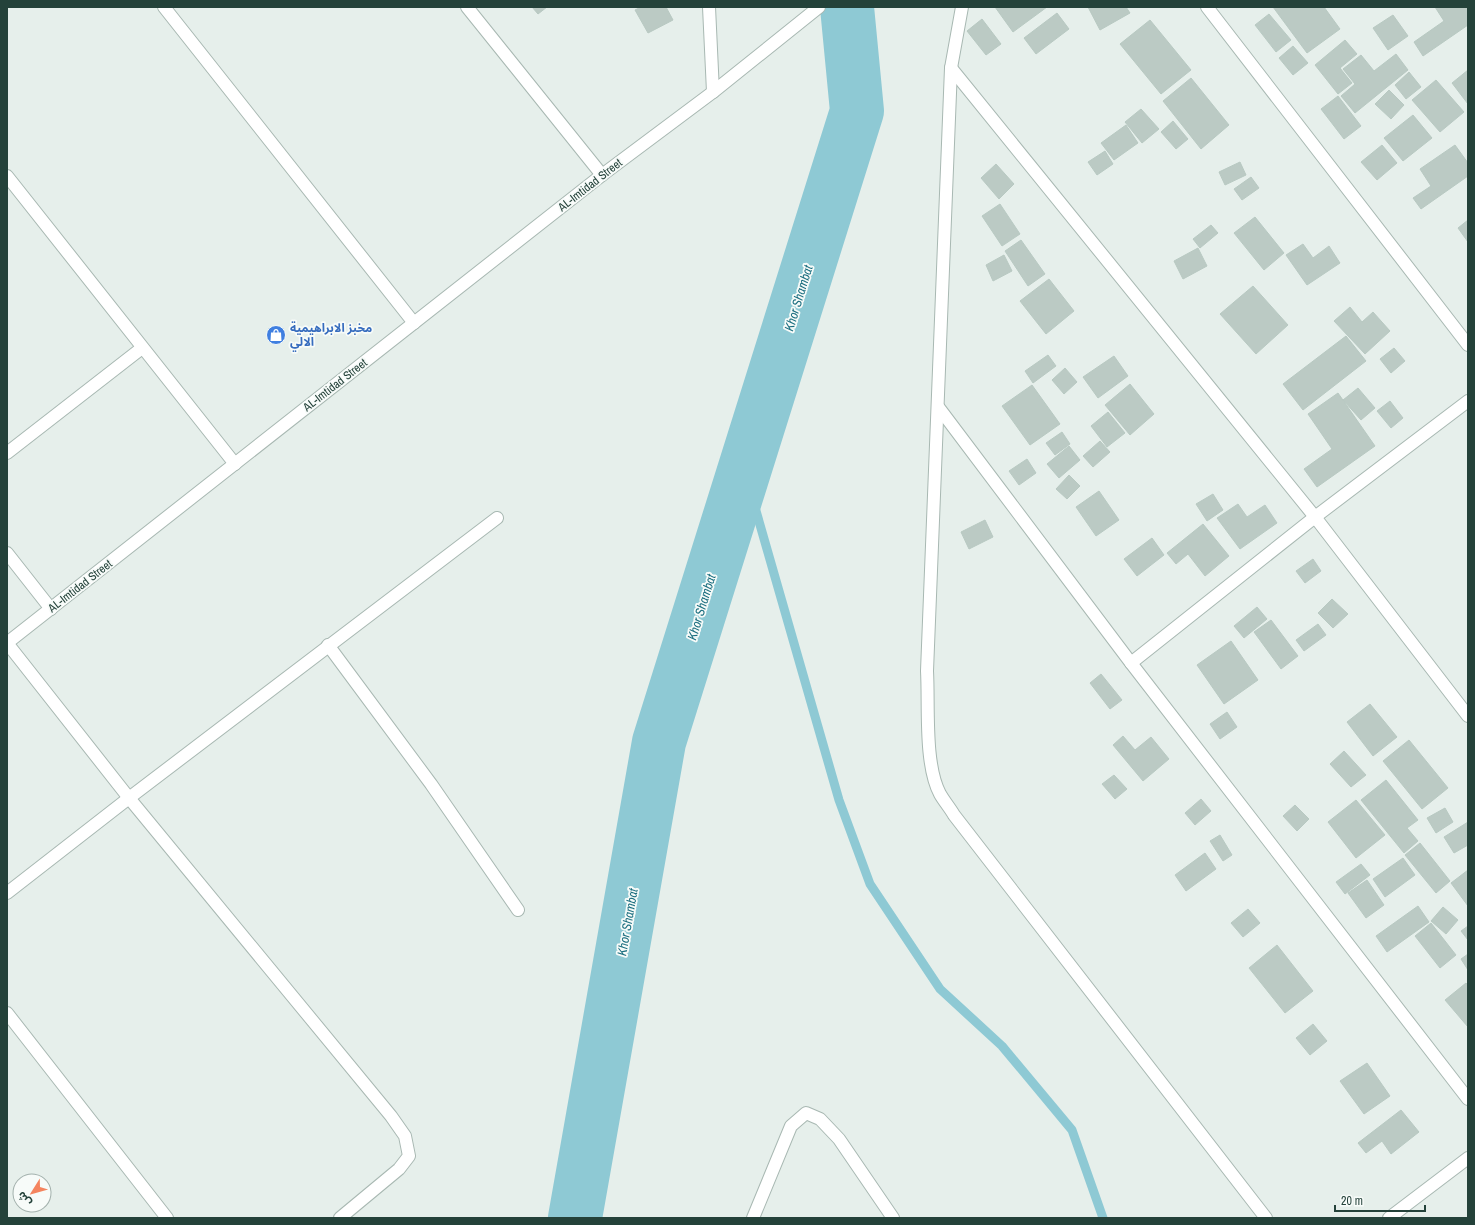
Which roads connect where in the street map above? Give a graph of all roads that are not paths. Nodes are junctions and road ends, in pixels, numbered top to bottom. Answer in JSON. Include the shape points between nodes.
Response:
{"nodes":[{"id":1,"x":164,"y":7,"type":"edge"},
{"id":2,"x":467,"y":7,"type":"edge"},
{"id":3,"x":709,"y":7,"type":"edge"},
{"id":4,"x":819,"y":7,"type":"edge"},
{"id":5,"x":962,"y":7,"type":"edge"},
{"id":6,"x":1207,"y":7,"type":"edge"},
{"id":7,"x":951,"y":68,"type":"junction"},
{"id":8,"x":713,"y":92,"type":"junction"},
{"id":9,"x":602,"y":175,"type":"junction"},
{"id":10,"x":7,"y":176,"type":"edge"},
{"id":11,"x":414,"y":323,"type":"junction"},
{"id":12,"x":1468,"y":344,"type":"edge"},
{"id":13,"x":142,"y":348,"type":"junction"},
{"id":14,"x":1468,"y":401,"type":"edge"},
{"id":15,"x":939,"y":408,"type":"junction"},
{"id":16,"x":7,"y":453,"type":"edge"},
{"id":17,"x":235,"y":464,"type":"junction"},
{"id":18,"x":1315,"y":517,"type":"junction"},
{"id":19,"x":497,"y":518,"type":"dead end"},
{"id":20,"x":7,"y":553,"type":"edge"},
{"id":21,"x":52,"y":608,"type":"junction"},
{"id":22,"x":7,"y":643,"type":"edge"},
{"id":23,"x":328,"y":645,"type":"junction"},
{"id":24,"x":1131,"y":663,"type":"junction"},
{"id":25,"x":1468,"y":716,"type":"edge"},
{"id":26,"x":129,"y":798,"type":"junction"},
{"id":27,"x":7,"y":894,"type":"edge"},
{"id":28,"x":518,"y":910,"type":"dead end"},
{"id":29,"x":7,"y":1013,"type":"edge"},
{"id":30,"x":1468,"y":1099,"type":"edge"},
{"id":31,"x":1468,"y":1158,"type":"edge"},
{"id":32,"x":168,"y":1218,"type":"edge"},
{"id":33,"x":340,"y":1218,"type":"edge"},
{"id":34,"x":753,"y":1218,"type":"edge"},
{"id":35,"x":893,"y":1218,"type":"edge"},
{"id":36,"x":1266,"y":1218,"type":"edge"},
{"id":37,"x":1389,"y":1218,"type":"edge"}],
"edges":[{"from":1,"to":11,"type":"street"},
{"from":2,"to":9,"type":"street"},
{"from":3,"to":8,"type":"street"},
{"from":4,"to":8,"type":"street","name":"AL-Imtidad Street"},
{"from":5,"to":7,"type":"street"},
{"from":6,"to":12,"type":"street"},
{"from":7,"to":15,"type":"street"},
{"from":7,"to":18,"type":"street"},
{"from":8,"to":9,"type":"street","name":"AL-Imtidad Street"},
{"from":9,"to":11,"type":"street","name":"AL-Imtidad Street"},
{"from":10,"to":13,"type":"street"},
{"from":11,"to":17,"type":"street","name":"AL-Imtidad Street"},
{"from":13,"to":16,"type":"street"},
{"from":13,"to":17,"type":"street"},
{"from":14,"to":18,"type":"street"},
{"from":15,"to":24,"type":"street"},
{"from":15,"to":36,"type":"street","via":[[927,671],[930,752],[933,774],[940,794]]},
{"from":17,"to":21,"type":"street","name":"AL-Imtidad Street"},
{"from":18,"to":24,"type":"street"},
{"from":18,"to":25,"type":"street"},
{"from":19,"to":23,"type":"street"},
{"from":20,"to":21,"type":"street"},
{"from":21,"to":22,"type":"street","name":"AL-Imtidad Street"},
{"from":22,"to":26,"type":"street"},
{"from":23,"to":26,"type":"street"},
{"from":23,"to":28,"type":"street","via":[[431,784]]},
{"from":24,"to":30,"type":"street"},
{"from":26,"to":27,"type":"street"},
{"from":26,"to":33,"type":"street","via":[[405,1136],[409,1156],[399,1169]]},
{"from":29,"to":32,"type":"street"},
{"from":31,"to":37,"type":"street"},
{"from":34,"to":35,"type":"street","via":[[791,1126],[806,1113],[820,1119],[839,1139]]}]}
